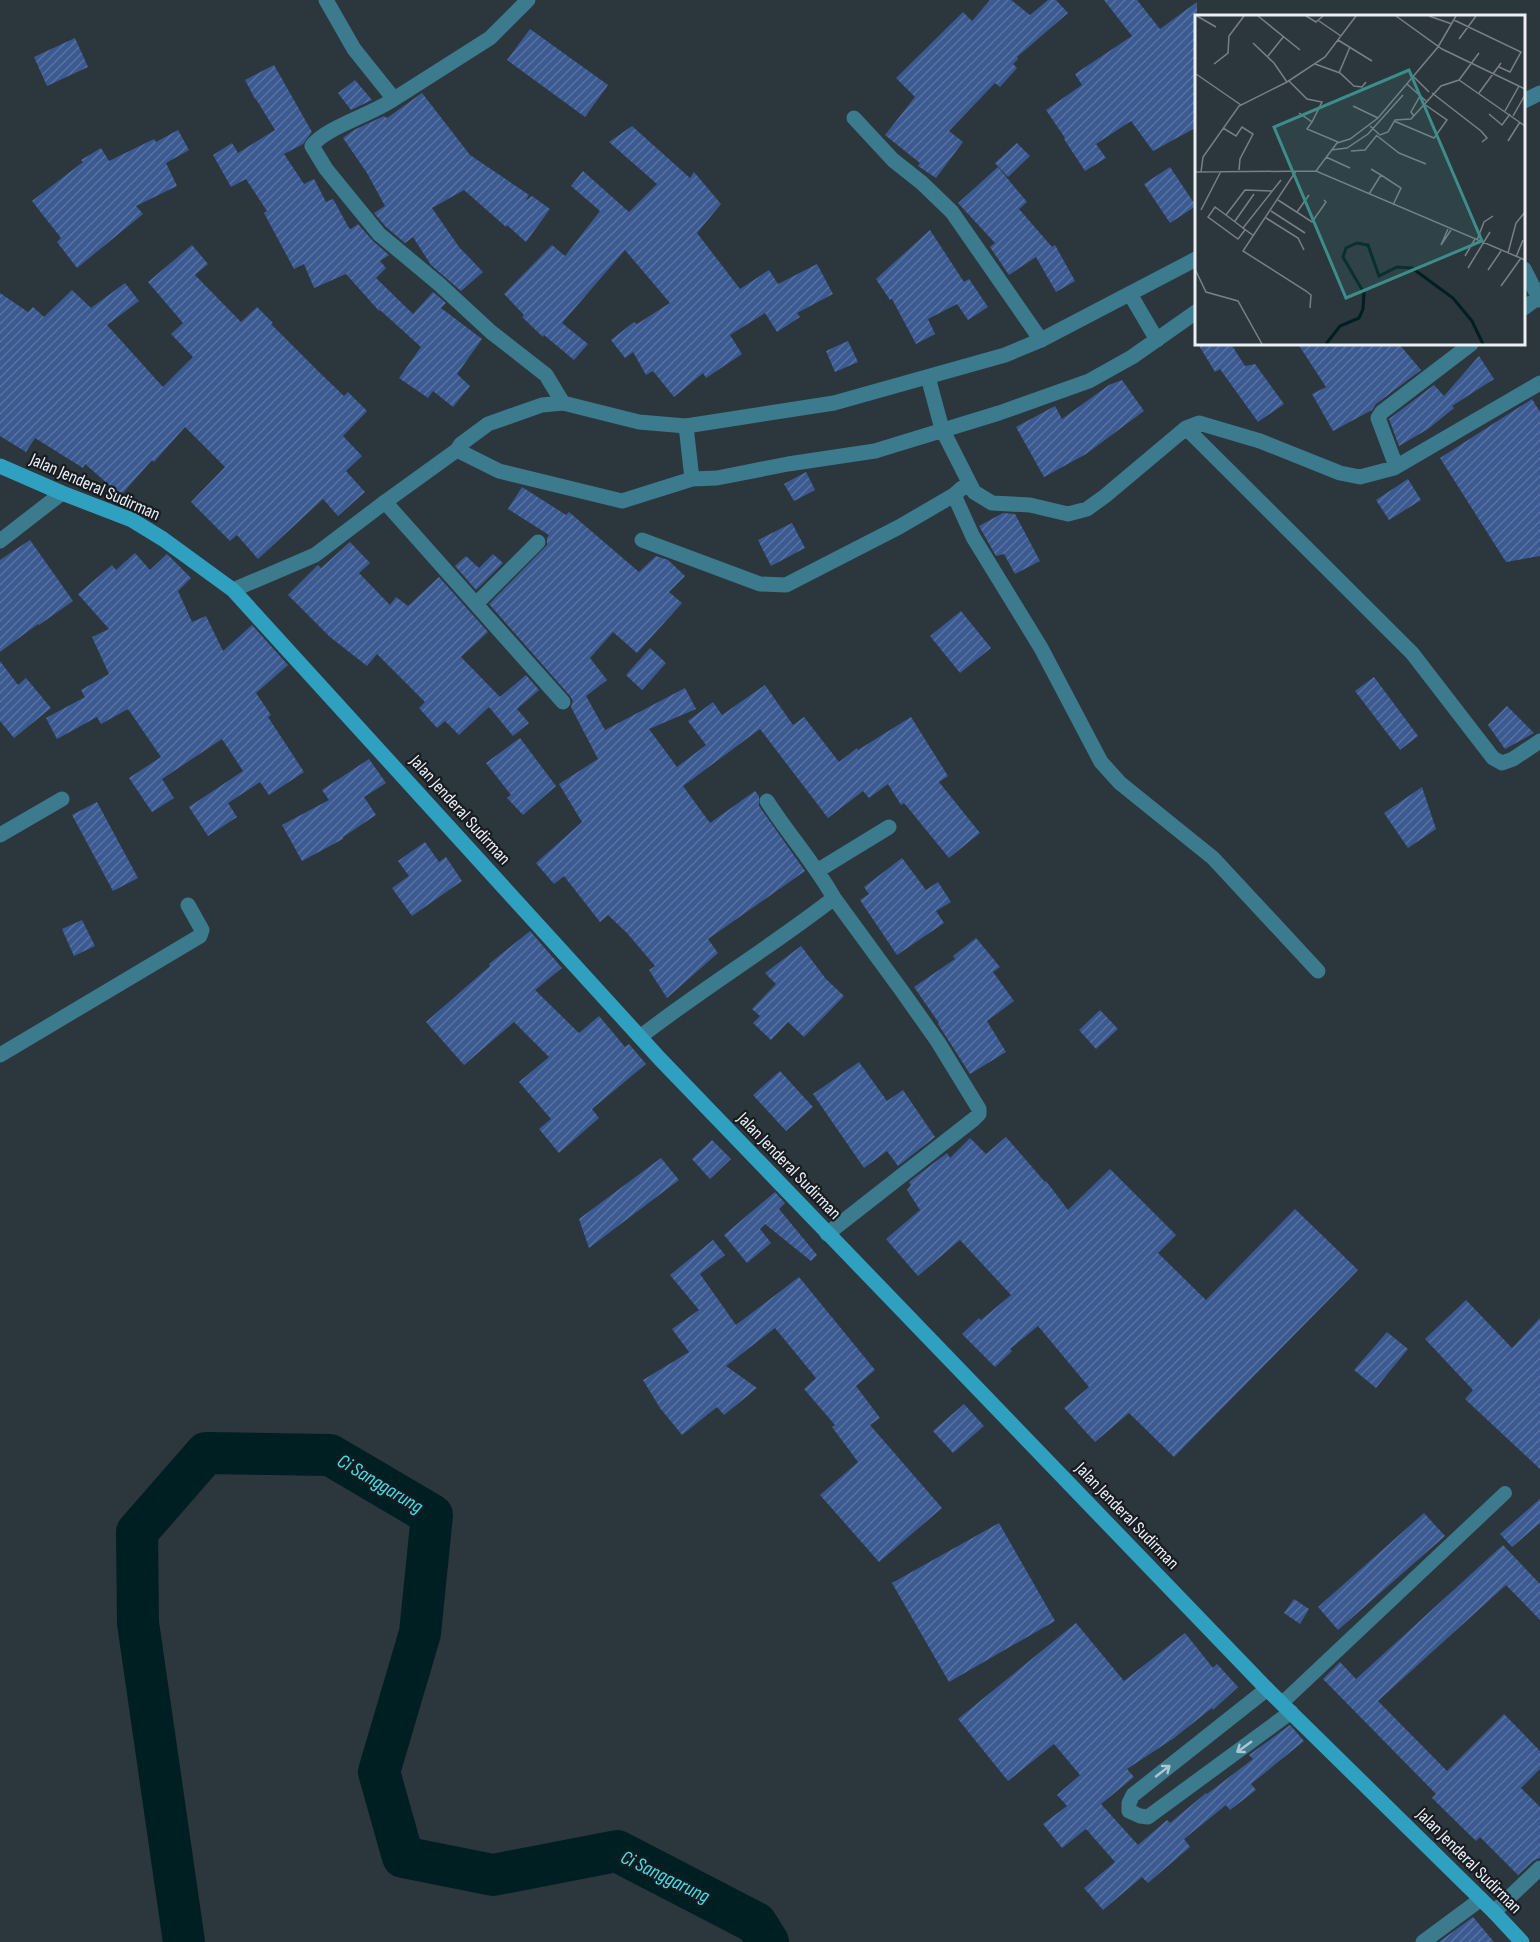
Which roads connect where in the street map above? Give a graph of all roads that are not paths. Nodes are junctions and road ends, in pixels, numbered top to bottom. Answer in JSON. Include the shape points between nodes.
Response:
{"nodes":[{"id":1,"x":326,"y":0,"type":"edge"},
{"id":2,"x":528,"y":0,"type":"edge"},
{"id":3,"x":1540,"y":93,"type":"edge"},
{"id":4,"x":394,"y":99,"type":"junction"},
{"id":5,"x":1525,"y":100,"type":"edge"},
{"id":6,"x":854,"y":117,"type":"dead end"},
{"id":7,"x":1195,"y":260,"type":"edge"},
{"id":8,"x":1525,"y":271,"type":"edge"},
{"id":9,"x":1538,"y":294,"type":"edge"},
{"id":10,"x":1132,"y":299,"type":"junction"},
{"id":11,"x":1525,"y":307,"type":"edge"},
{"id":12,"x":1195,"y":313,"type":"edge"},
{"id":13,"x":1041,"y":340,"type":"junction"},
{"id":14,"x":1157,"y":340,"type":"junction"},
{"id":15,"x":1470,"y":345,"type":"edge"},
{"id":16,"x":929,"y":381,"type":"junction"},
{"id":17,"x":1539,"y":384,"type":"edge"},
{"id":18,"x":563,"y":402,"type":"junction"},
{"id":19,"x":940,"y":423,"type":"junction"},
{"id":20,"x":686,"y":426,"type":"junction"},
{"id":21,"x":1186,"y":428,"type":"junction"},
{"id":22,"x":459,"y":447,"type":"junction"},
{"id":23,"x":0,"y":466,"type":"edge"},
{"id":24,"x":1396,"y":466,"type":"junction"},
{"id":25,"x":692,"y":473,"type":"junction"},
{"id":26,"x":969,"y":482,"type":"junction"},
{"id":27,"x":62,"y":493,"type":"junction"},
{"id":28,"x":954,"y":495,"type":"junction"},
{"id":29,"x":385,"y":502,"type":"junction"},
{"id":30,"x":642,"y":540,"type":"dead end"},
{"id":31,"x":0,"y":541,"type":"edge"},
{"id":32,"x":538,"y":542,"type":"dead end"},
{"id":33,"x":233,"y":590,"type":"junction"},
{"id":34,"x":476,"y":604,"type":"junction"},
{"id":35,"x":563,"y":702,"type":"dead end"},
{"id":36,"x":1540,"y":741,"type":"edge"},
{"id":37,"x":62,"y":799,"type":"dead end"},
{"id":38,"x":766,"y":801,"type":"dead end"},
{"id":39,"x":889,"y":827,"type":"dead end"},
{"id":40,"x":0,"y":835,"type":"edge"},
{"id":41,"x":817,"y":872,"type":"junction"},
{"id":42,"x":834,"y":898,"type":"junction"},
{"id":43,"x":188,"y":905,"type":"dead end"},
{"id":44,"x":1318,"y":971,"type":"dead end"},
{"id":45,"x":640,"y":1036,"type":"junction"},
{"id":46,"x":0,"y":1055,"type":"edge"},
{"id":47,"x":827,"y":1234,"type":"junction"},
{"id":48,"x":1505,"y":1493,"type":"dead end"},
{"id":49,"x":1267,"y":1689,"type":"junction"},
{"id":50,"x":1287,"y":1707,"type":"junction"},
{"id":51,"x":1540,"y":1868,"type":"edge"},
{"id":52,"x":1481,"y":1899,"type":"junction"},
{"id":53,"x":1494,"y":1912,"type":"junction"},
{"id":54,"x":1423,"y":1942,"type":"edge"},
{"id":55,"x":1522,"y":1942,"type":"edge"}],
"edges":[{"from":1,"to":4,"type":"street","via":[[354,49]]},
{"from":2,"to":4,"type":"street","via":[[489,38]]},
{"from":3,"to":5,"type":"street"},
{"from":4,"to":18,"type":"street","via":[[311,146],[379,234],[546,375]]},
{"from":6,"to":13,"type":"street","via":[[893,160],[952,212]]},
{"from":7,"to":10,"type":"street"},
{"from":8,"to":9,"type":"street"},
{"from":9,"to":11,"type":"street"},
{"from":10,"to":13,"type":"street"},
{"from":10,"to":14,"type":"street"},
{"from":12,"to":14,"type":"street"},
{"from":13,"to":16,"type":"street"},
{"from":14,"to":19,"type":"street","via":[[1089,381],[999,413]]},
{"from":15,"to":24,"type":"street","via":[[1378,418]]},
{"from":16,"to":19,"type":"street"},
{"from":16,"to":20,"type":"street","via":[[834,403]]},
{"from":17,"to":24,"type":"street"},
{"from":18,"to":20,"type":"street","via":[[639,422]]},
{"from":18,"to":22,"type":"street","via":[[542,405],[488,424]]},
{"from":19,"to":25,"type":"street","via":[[875,451],[717,478]]},
{"from":19,"to":26,"type":"street"},
{"from":20,"to":25,"type":"street"},
{"from":21,"to":24,"type":"street","via":[[1199,423],[1360,477]]},
{"from":21,"to":26,"type":"street","via":[[1105,496],[1087,509],[1068,514],[1030,505],[992,503],[974,492]]},
{"from":21,"to":36,"type":"street","via":[[1412,653],[1493,758],[1502,763]]},
{"from":22,"to":25,"type":"street","via":[[499,471],[622,501]]},
{"from":22,"to":29,"type":"street"},
{"from":23,"to":27,"type":"main road","name":"Jalan Jenderal Sudirman"},
{"from":26,"to":28,"type":"street"},
{"from":27,"to":31,"type":"street"},
{"from":27,"to":33,"type":"main road","name":"Jalan Jenderal Sudirman","via":[[132,520]]},
{"from":28,"to":30,"type":"street","via":[[786,585],[760,584]]},
{"from":28,"to":44,"type":"street","via":[[973,537],[1041,648],[1101,762],[1120,783],[1213,858]]},
{"from":29,"to":33,"type":"street","via":[[315,555]]},
{"from":29,"to":34,"type":"street"},
{"from":32,"to":34,"type":"street"},
{"from":33,"to":45,"type":"main road","name":"Jalan Jenderal Sudirman"},
{"from":34,"to":35,"type":"street"},
{"from":37,"to":40,"type":"street"},
{"from":38,"to":41,"type":"street"},
{"from":39,"to":41,"type":"street"},
{"from":41,"to":42,"type":"street"},
{"from":42,"to":45,"type":"street"},
{"from":42,"to":47,"type":"street","via":[[908,999],[979,1114]]},
{"from":43,"to":46,"type":"street","via":[[202,930],[200,936]]},
{"from":45,"to":47,"type":"main road","name":"Jalan Jenderal Sudirman"},
{"from":47,"to":49,"type":"main road","name":"Jalan Jenderal Sudirman"},
{"from":48,"to":50,"type":"lane"},
{"from":49,"to":50,"type":"main road","name":"Jalan Jenderal Sudirman"},
{"from":50,"to":49,"type":"street","one_way":true,"via":[[1148,1817],[1129,1811],[1133,1795]]},
{"from":50,"to":52,"type":"main road","name":"Jalan Jenderal Sudirman"},
{"from":51,"to":53,"type":"street"},
{"from":52,"to":53,"type":"main road","name":"Jalan Jenderal Sudirman"},
{"from":52,"to":54,"type":"street"},
{"from":53,"to":55,"type":"main road","name":"Jalan Jenderal Sudirman"}]}
